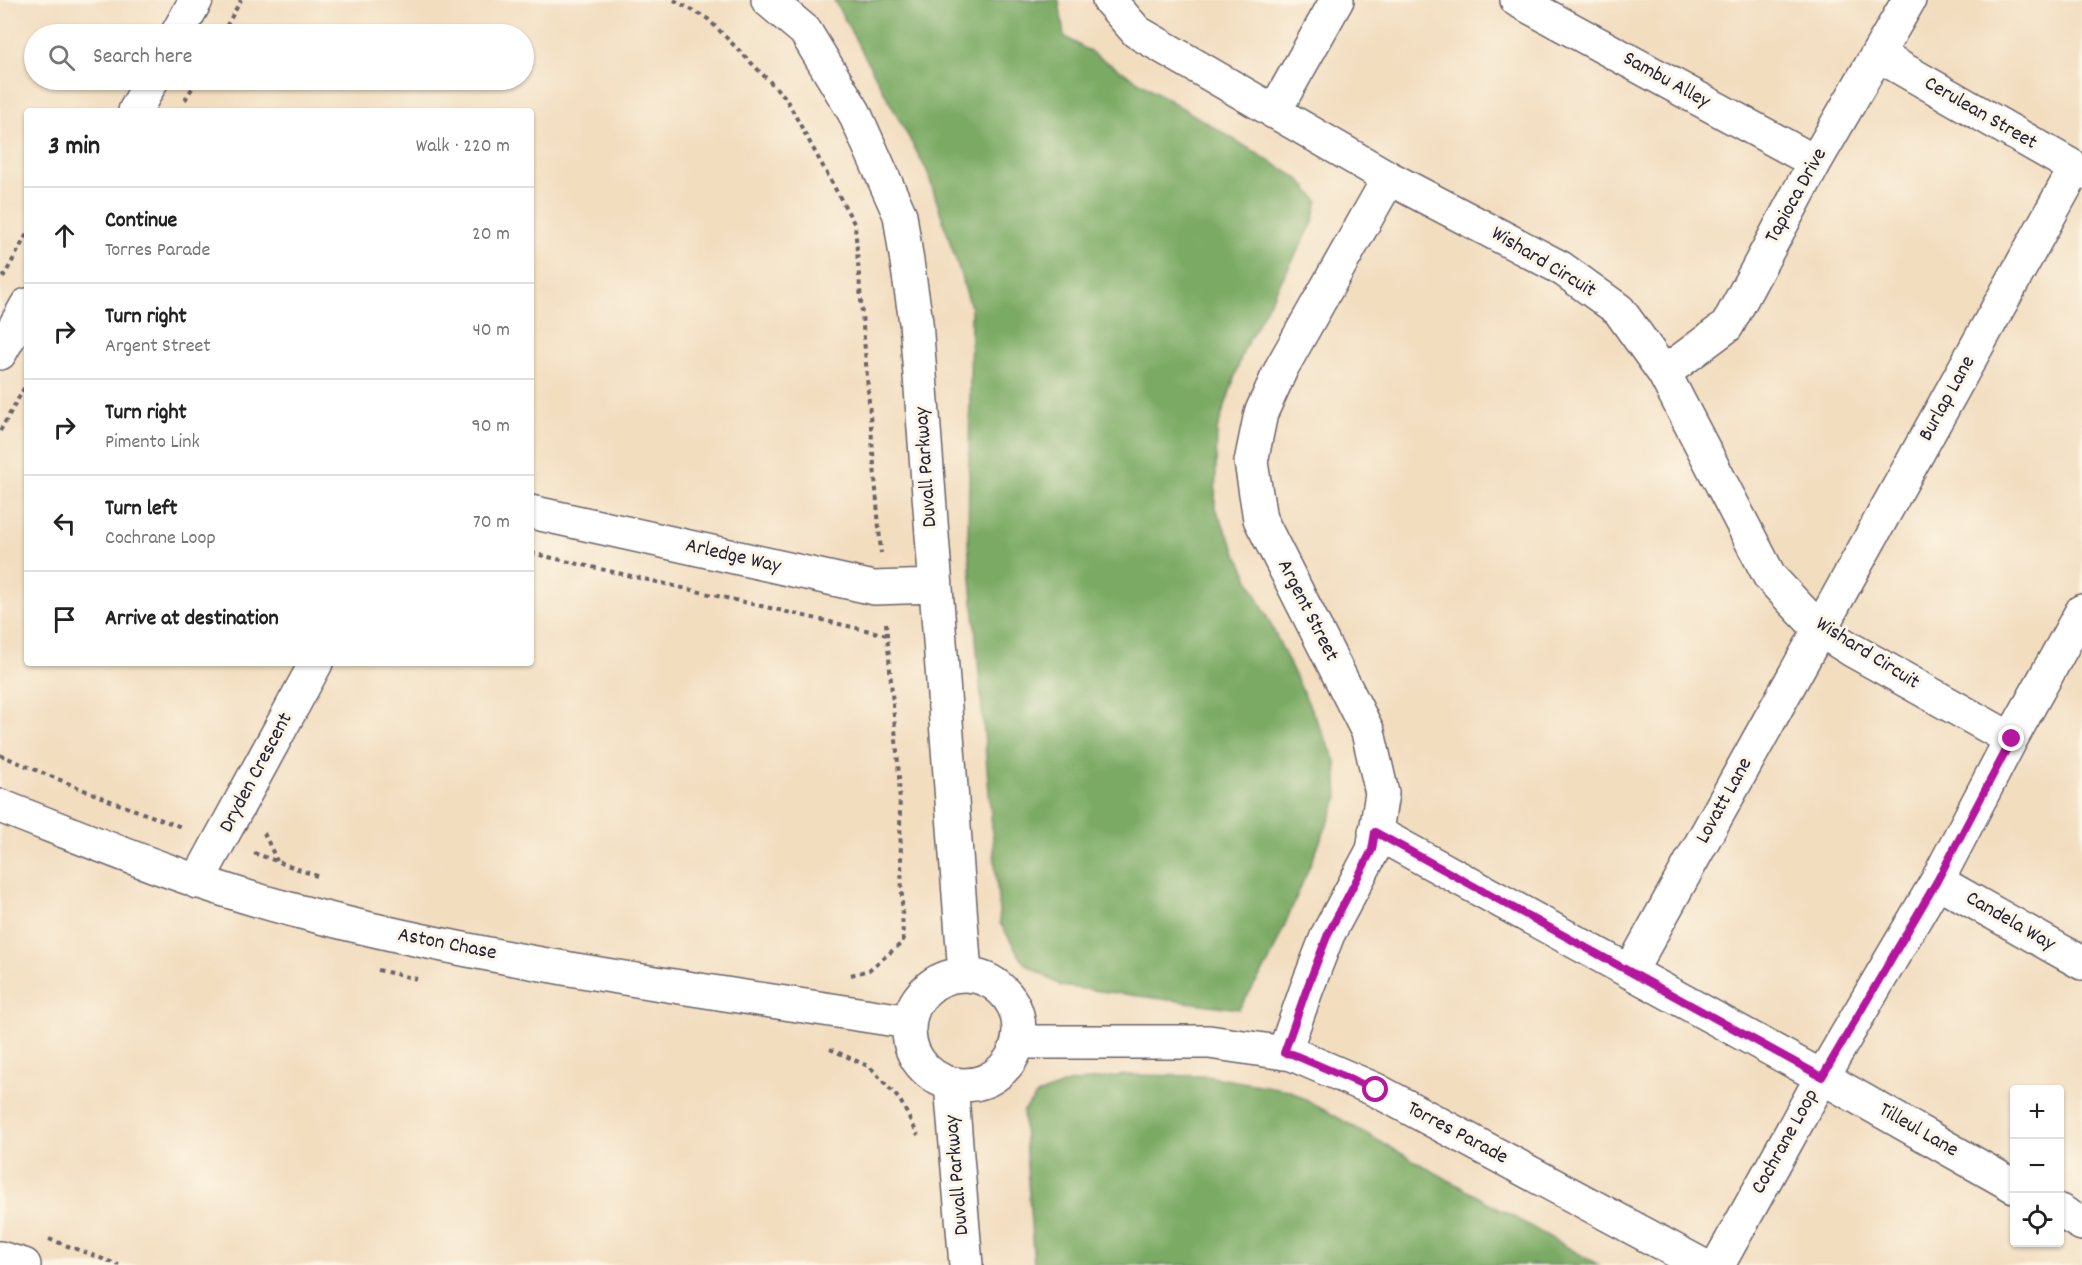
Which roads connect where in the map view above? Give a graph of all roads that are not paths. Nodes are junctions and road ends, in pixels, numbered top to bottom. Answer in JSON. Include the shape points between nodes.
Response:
{"nodes":[{"id":1,"x":196,"y":0,"type":"edge"},
{"id":2,"x":768,"y":0,"type":"edge"},
{"id":3,"x":1109,"y":0,"type":"edge"},
{"id":4,"x":1337,"y":0,"type":"edge"},
{"id":5,"x":1517,"y":0,"type":"edge"},
{"id":6,"x":1909,"y":0,"type":"edge"},
{"id":7,"x":183,"y":24,"type":"edge"},
{"id":8,"x":1878,"y":55,"type":"junction"},
{"id":9,"x":147,"y":90,"type":"edge"},
{"id":10,"x":137,"y":108,"type":"edge"},
{"id":11,"x":1274,"y":112,"type":"junction"},
{"id":12,"x":1815,"y":162,"type":"junction"},
{"id":13,"x":2079,"y":170,"type":"edge"},
{"id":14,"x":1389,"y":178,"type":"junction"},
{"id":15,"x":24,"y":310,"type":"edge"},
{"id":16,"x":0,"y":353,"type":"edge"},
{"id":17,"x":1664,"y":373,"type":"junction"},
{"id":18,"x":534,"y":513,"type":"edge"},
{"id":19,"x":936,"y":586,"type":"junction"},
{"id":20,"x":2082,"y":611,"type":"edge"},
{"id":21,"x":1820,"y":630,"type":"junction"},
{"id":22,"x":314,"y":666,"type":"edge"},
{"id":23,"x":2012,"y":739,"type":"junction"},
{"id":24,"x":0,"y":806,"type":"edge"},
{"id":25,"x":1375,"y":832,"type":"junction"},
{"id":26,"x":1937,"y":881,"type":"junction"},
{"id":27,"x":198,"y":882,"type":"junction"},
{"id":28,"x":2082,"y":963,"type":"edge"},
{"id":29,"x":1630,"y":972,"type":"junction"},
{"id":30,"x":965,"y":974,"type":"junction"},
{"id":31,"x":909,"y":1023,"type":"junction"},
{"id":32,"x":1019,"y":1042,"type":"junction"},
{"id":33,"x":1284,"y":1053,"type":"junction"},
{"id":34,"x":1822,"y":1077,"type":"junction"},
{"id":35,"x":951,"y":1084,"type":"junction"},
{"id":36,"x":2010,"y":1184,"type":"edge"},
{"id":37,"x":2064,"y":1213,"type":"edge"},
{"id":38,"x":2082,"y":1224,"type":"edge"},
{"id":39,"x":0,"y":1258,"type":"edge"},
{"id":40,"x":24,"y":1265,"type":"edge"},
{"id":41,"x":966,"y":1265,"type":"edge"},
{"id":42,"x":1702,"y":1265,"type":"edge"},
{"id":43,"x":1718,"y":1265,"type":"edge"}],
"edges":[{"from":1,"to":7,"type":"street"},
{"from":2,"to":19,"type":"street","name":"Duvall Parkway","via":[[805,32],[854,112],[900,215],[916,322]]},
{"from":3,"to":11,"type":"street","name":"Wishard Circuit","via":[[1137,32]]},
{"from":4,"to":11,"type":"street"},
{"from":5,"to":12,"type":"street","name":"Sambu Alley"},
{"from":6,"to":8,"type":"street","name":"Tapioca Drive"},
{"from":8,"to":12,"type":"street","name":"Tapioca Drive"},
{"from":8,"to":13,"type":"street","name":"Cerulean Street"},
{"from":9,"to":10,"type":"street"},
{"from":11,"to":14,"type":"street","name":"Wishard Circuit"},
{"from":12,"to":17,"type":"street","name":"Tapioca Drive","via":[[1727,326]]},
{"from":13,"to":21,"type":"street","name":"Burlap Lane"},
{"from":14,"to":17,"type":"street","name":"Wishard Circuit","via":[[1561,268],[1618,309]]},
{"from":14,"to":25,"type":"street","name":"Argent Street","via":[[1282,367],[1261,412],[1251,462],[1260,519],[1368,732],[1382,792]]},
{"from":15,"to":16,"type":"street"},
{"from":17,"to":21,"type":"street","name":"Wishard Circuit","via":[[1770,578]]},
{"from":18,"to":19,"type":"street","name":"Arledge Way","via":[[874,588]]},
{"from":19,"to":30,"type":"street","name":"Duvall Parkway"},
{"from":20,"to":23,"type":"street","name":"Cochrane Loop"},
{"from":21,"to":23,"type":"street","name":"Wishard Circuit"},
{"from":21,"to":29,"type":"street","name":"Lovatt Lane"},
{"from":22,"to":27,"type":"street","name":"Dryden Crescent"},
{"from":23,"to":26,"type":"street","name":"Cochrane Loop"},
{"from":24,"to":27,"type":"street","name":"Aston Chase"},
{"from":25,"to":29,"type":"street","name":"Tilleul Lane"},
{"from":25,"to":33,"type":"street","name":"Argent Street","via":[[1372,850],[1328,934]]},
{"from":26,"to":28,"type":"street","name":"Candela Way"},
{"from":26,"to":34,"type":"street","name":"Cochrane Loop"},
{"from":27,"to":31,"type":"street","name":"Aston Chase","via":[[390,934],[520,960]]},
{"from":29,"to":34,"type":"street","name":"Tilleul Lane"},
{"from":30,"to":31,"type":"street","via":[[949,976],[928,988],[916,1003]]},
{"from":30,"to":32,"type":"street","via":[[992,982],[1007,994],[1018,1015]]},
{"from":31,"to":35,"type":"street","via":[[911,1046],[923,1067]]},
{"from":32,"to":33,"type":"street","name":"Torres Parade","via":[[1209,1042]]},
{"from":32,"to":35,"type":"street","via":[[1001,1072],[967,1087]]},
{"from":33,"to":42,"type":"street","name":"Torres Parade","via":[[1376,1090]]},
{"from":34,"to":36,"type":"street","name":"Tilleul Lane"},
{"from":34,"to":43,"type":"street","name":"Cochrane Loop"},
{"from":35,"to":41,"type":"street","name":"Duvall Parkway"},
{"from":37,"to":38,"type":"street"},
{"from":39,"to":40,"type":"street"}]}
